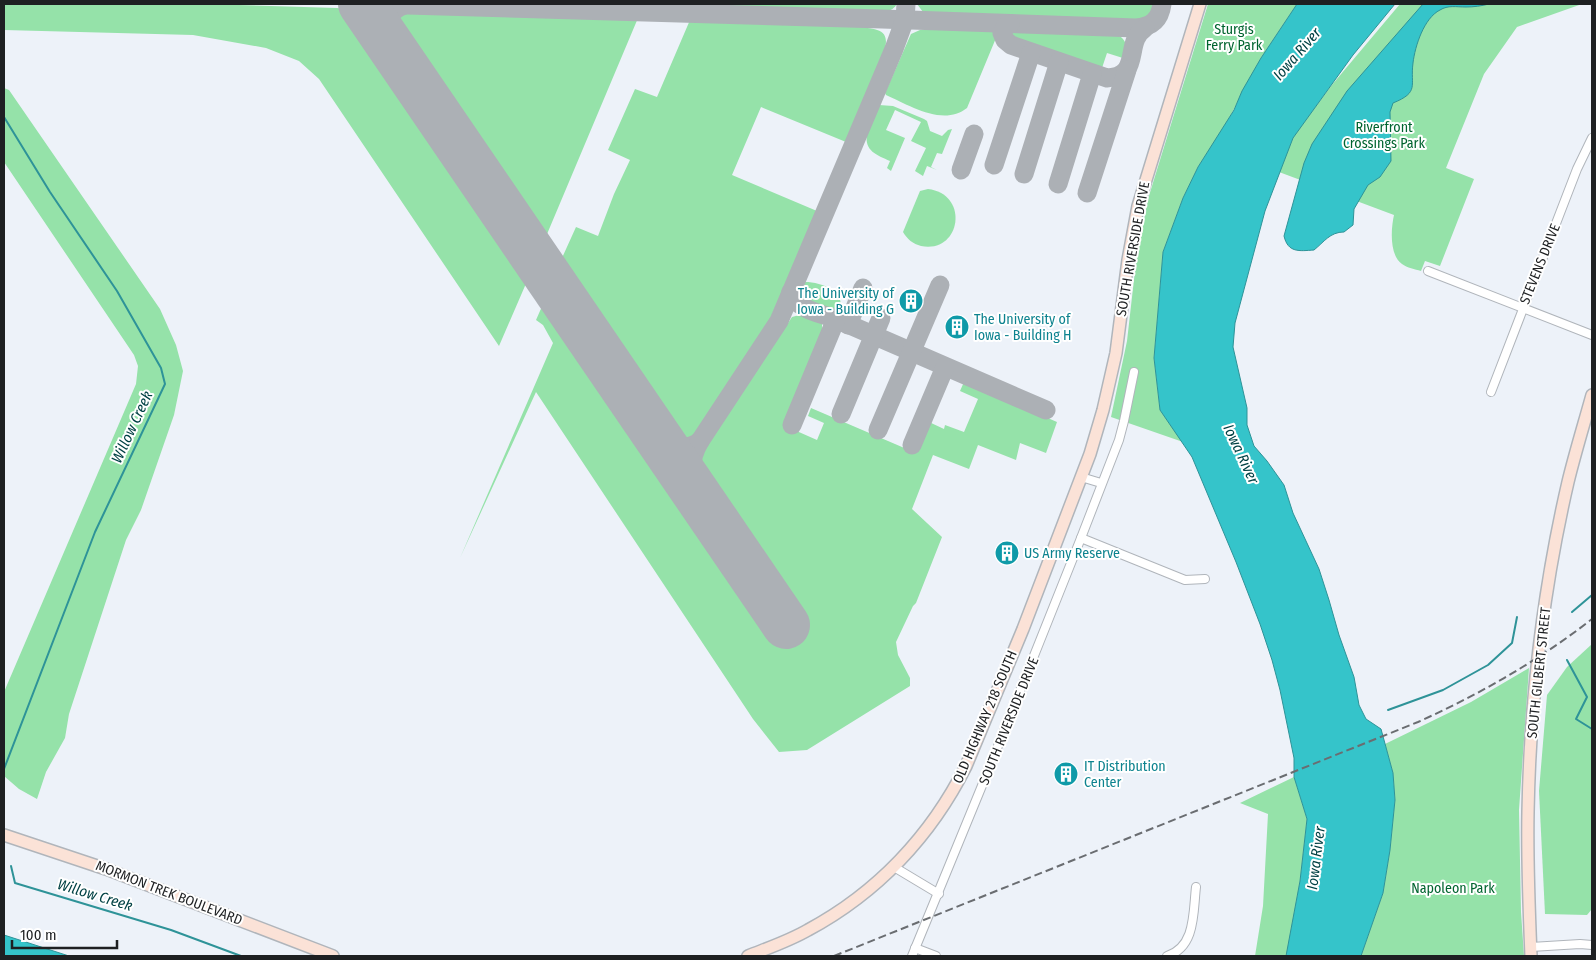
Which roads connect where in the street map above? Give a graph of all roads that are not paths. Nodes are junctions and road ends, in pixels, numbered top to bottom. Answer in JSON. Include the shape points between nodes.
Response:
{"nodes":[{"id":1,"x":1200,"y":4,"type":"edge"},
{"id":2,"x":1592,"y":138,"type":"edge"},
{"id":3,"x":1428,"y":271,"type":"dead end"},
{"id":4,"x":1523,"y":308,"type":"junction"},
{"id":5,"x":1592,"y":335,"type":"edge"},
{"id":6,"x":1134,"y":372,"type":"dead end"},
{"id":7,"x":1491,"y":392,"type":"dead end"},
{"id":8,"x":1592,"y":395,"type":"edge"},
{"id":9,"x":1082,"y":477,"type":"junction"},
{"id":10,"x":1101,"y":483,"type":"junction"},
{"id":11,"x":1081,"y":538,"type":"junction"},
{"id":12,"x":1205,"y":579,"type":"dead end"},
{"id":13,"x":4,"y":835,"type":"edge"},
{"id":14,"x":894,"y":867,"type":"junction"},
{"id":15,"x":1196,"y":886,"type":"dead end"},
{"id":16,"x":939,"y":894,"type":"junction"},
{"id":17,"x":1592,"y":945,"type":"edge"},
{"id":18,"x":915,"y":948,"type":"junction"},
{"id":19,"x":1531,"y":952,"type":"edge"},
{"id":20,"x":333,"y":956,"type":"edge"},
{"id":21,"x":748,"y":956,"type":"edge"},
{"id":22,"x":912,"y":956,"type":"edge"},
{"id":23,"x":936,"y":956,"type":"edge"},
{"id":24,"x":1167,"y":956,"type":"edge"}],
"edges":[{"from":1,"to":9,"type":"main road","name":"SOUTH RIVERSIDE DRIVE","via":[[1138,206],[1116,353],[1103,410]]},
{"from":2,"to":4,"type":"street","name":"STEVENS DRIVE"},
{"from":3,"to":4,"type":"street"},
{"from":4,"to":5,"type":"street"},
{"from":4,"to":7,"type":"street","name":"STEVENS DRIVE"},
{"from":6,"to":10,"type":"street","name":"SOUTH RIVERSIDE DRIVE","via":[[1124,421]]},
{"from":8,"to":19,"type":"main road","name":"SOUTH GILBERT STREET","via":[[1562,511],[1539,657],[1528,808]]},
{"from":9,"to":10,"type":"street"},
{"from":9,"to":14,"type":"main road","name":"OLD HIGHWAY 218 SOUTH","via":[[956,787],[932,824]]},
{"from":10,"to":11,"type":"street","name":"SOUTH RIVERSIDE DRIVE"},
{"from":11,"to":12,"type":"street","via":[[1185,580]]},
{"from":11,"to":16,"type":"street","name":"SOUTH RIVERSIDE DRIVE"},
{"from":13,"to":20,"type":"main road","name":"MORMON TREK BOULEVARD","via":[[106,869]]},
{"from":14,"to":16,"type":"street"},
{"from":14,"to":21,"type":"main road","name":"OLD HIGHWAY 218 SOUTH","via":[[830,918]]},
{"from":15,"to":24,"type":"street","via":[[1190,935],[1178,952]]},
{"from":16,"to":18,"type":"street","name":"SOUTH RIVERSIDE DRIVE"},
{"from":17,"to":19,"type":"street"},
{"from":18,"to":22,"type":"street","name":"SOUTH RIVERSIDE DRIVE"},
{"from":18,"to":23,"type":"street"}]}
